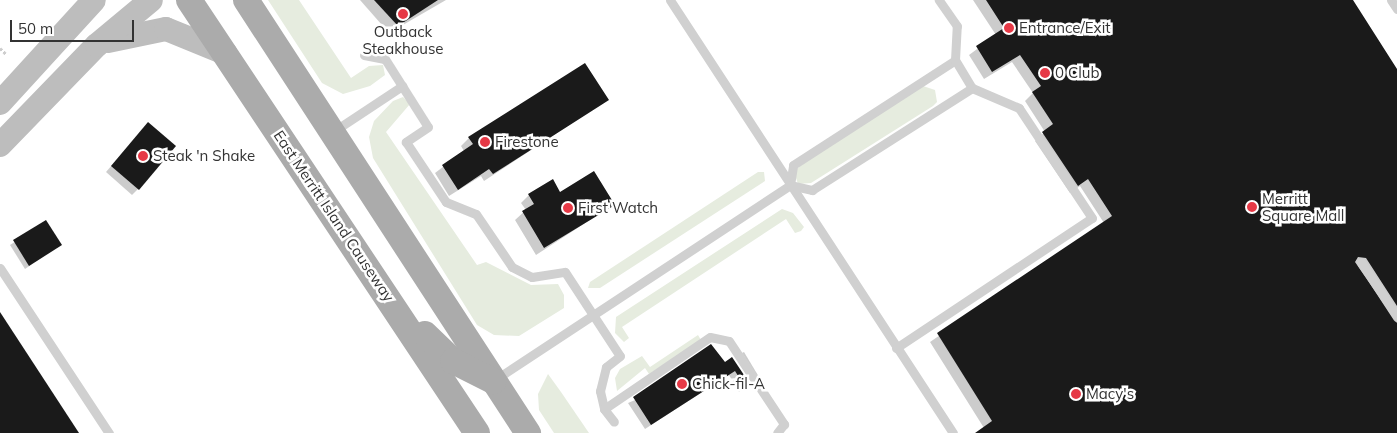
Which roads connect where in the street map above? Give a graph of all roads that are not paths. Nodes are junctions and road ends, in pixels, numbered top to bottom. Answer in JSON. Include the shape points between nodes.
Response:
{"nodes":[{"id":1,"x":94,"y":0,"type":"edge"},
{"id":2,"x":150,"y":0,"type":"edge"},
{"id":3,"x":190,"y":0,"type":"edge"},
{"id":4,"x":246,"y":0,"type":"edge"},
{"id":5,"x":670,"y":0,"type":"edge"},
{"id":6,"x":939,"y":0,"type":"edge"},
{"id":7,"x":1391,"y":0,"type":"edge"},
{"id":8,"x":1397,"y":9,"type":"edge"},
{"id":9,"x":97,"y":45,"type":"junction"},
{"id":10,"x":225,"y":53,"type":"junction"},
{"id":11,"x":364,"y":55,"type":"dead end"},
{"id":12,"x":955,"y":60,"type":"junction"},
{"id":13,"x":402,"y":86,"type":"junction"},
{"id":14,"x":972,"y":88,"type":"junction"},
{"id":15,"x":0,"y":103,"type":"edge"},
{"id":16,"x":332,"y":132,"type":"junction"},
{"id":17,"x":0,"y":145,"type":"edge"},
{"id":18,"x":790,"y":186,"type":"junction"},
{"id":19,"x":1361,"y":262,"type":"dead end"},
{"id":20,"x":368,"y":266,"type":"junction"},
{"id":21,"x":0,"y":268,"type":"edge"},
{"id":22,"x":3,"y":280,"type":"edge"},
{"id":23,"x":594,"y":314,"type":"junction"},
{"id":24,"x":1397,"y":318,"type":"edge"},
{"id":25,"x":896,"y":348,"type":"junction"},
{"id":26,"x":494,"y":381,"type":"junction"},
{"id":27,"x":604,"y":409,"type":"junction"},
{"id":28,"x":614,"y":422,"type":"dead end"},
{"id":29,"x":109,"y":433,"type":"edge"},
{"id":30,"x":477,"y":433,"type":"edge"},
{"id":31,"x":528,"y":433,"type":"edge"},
{"id":32,"x":777,"y":433,"type":"edge"},
{"id":33,"x":953,"y":433,"type":"edge"}],
"edges":[{"from":1,"to":15,"type":"street"},
{"from":2,"to":9,"type":"street"},
{"from":3,"to":10,"type":"main road","name":"East Merritt Island Causeway"},
{"from":4,"to":16,"type":"main road"},
{"from":5,"to":18,"type":"lane"},
{"from":6,"to":12,"type":"lane","via":[[956,26]]},
{"from":7,"to":8,"type":"lane"},
{"from":9,"to":10,"type":"street","via":[[139,31],[166,29]]},
{"from":9,"to":17,"type":"street"},
{"from":10,"to":20,"type":"main road","name":"East Merritt Island Causeway"},
{"from":11,"to":13,"type":"lane","via":[[385,59]]},
{"from":12,"to":14,"type":"lane"},
{"from":12,"to":18,"type":"lane","via":[[793,165]]},
{"from":13,"to":16,"type":"lane"},
{"from":13,"to":23,"type":"lane","via":[[428,127],[406,142],[446,202],[476,214],[512,268],[532,278],[565,272]]},
{"from":14,"to":18,"type":"lane","via":[[812,190]]},
{"from":14,"to":25,"type":"lane","via":[[1019,108],[1092,218]]},
{"from":16,"to":26,"type":"main road"},
{"from":18,"to":23,"type":"lane"},
{"from":18,"to":25,"type":"lane"},
{"from":19,"to":24,"type":"lane"},
{"from":20,"to":26,"type":"main road","via":[[432,344],[453,362]]},
{"from":20,"to":30,"type":"main road","name":"East Merritt Island Causeway"},
{"from":21,"to":22,"type":"lane"},
{"from":22,"to":29,"type":"lane"},
{"from":23,"to":26,"type":"lane"},
{"from":23,"to":27,"type":"lane","via":[[620,356],[606,367],[602,380]]},
{"from":25,"to":33,"type":"lane"},
{"from":26,"to":31,"type":"main road"},
{"from":27,"to":28,"type":"lane"},
{"from":27,"to":32,"type":"lane","via":[[710,337],[729,341],[784,424]]}]}
